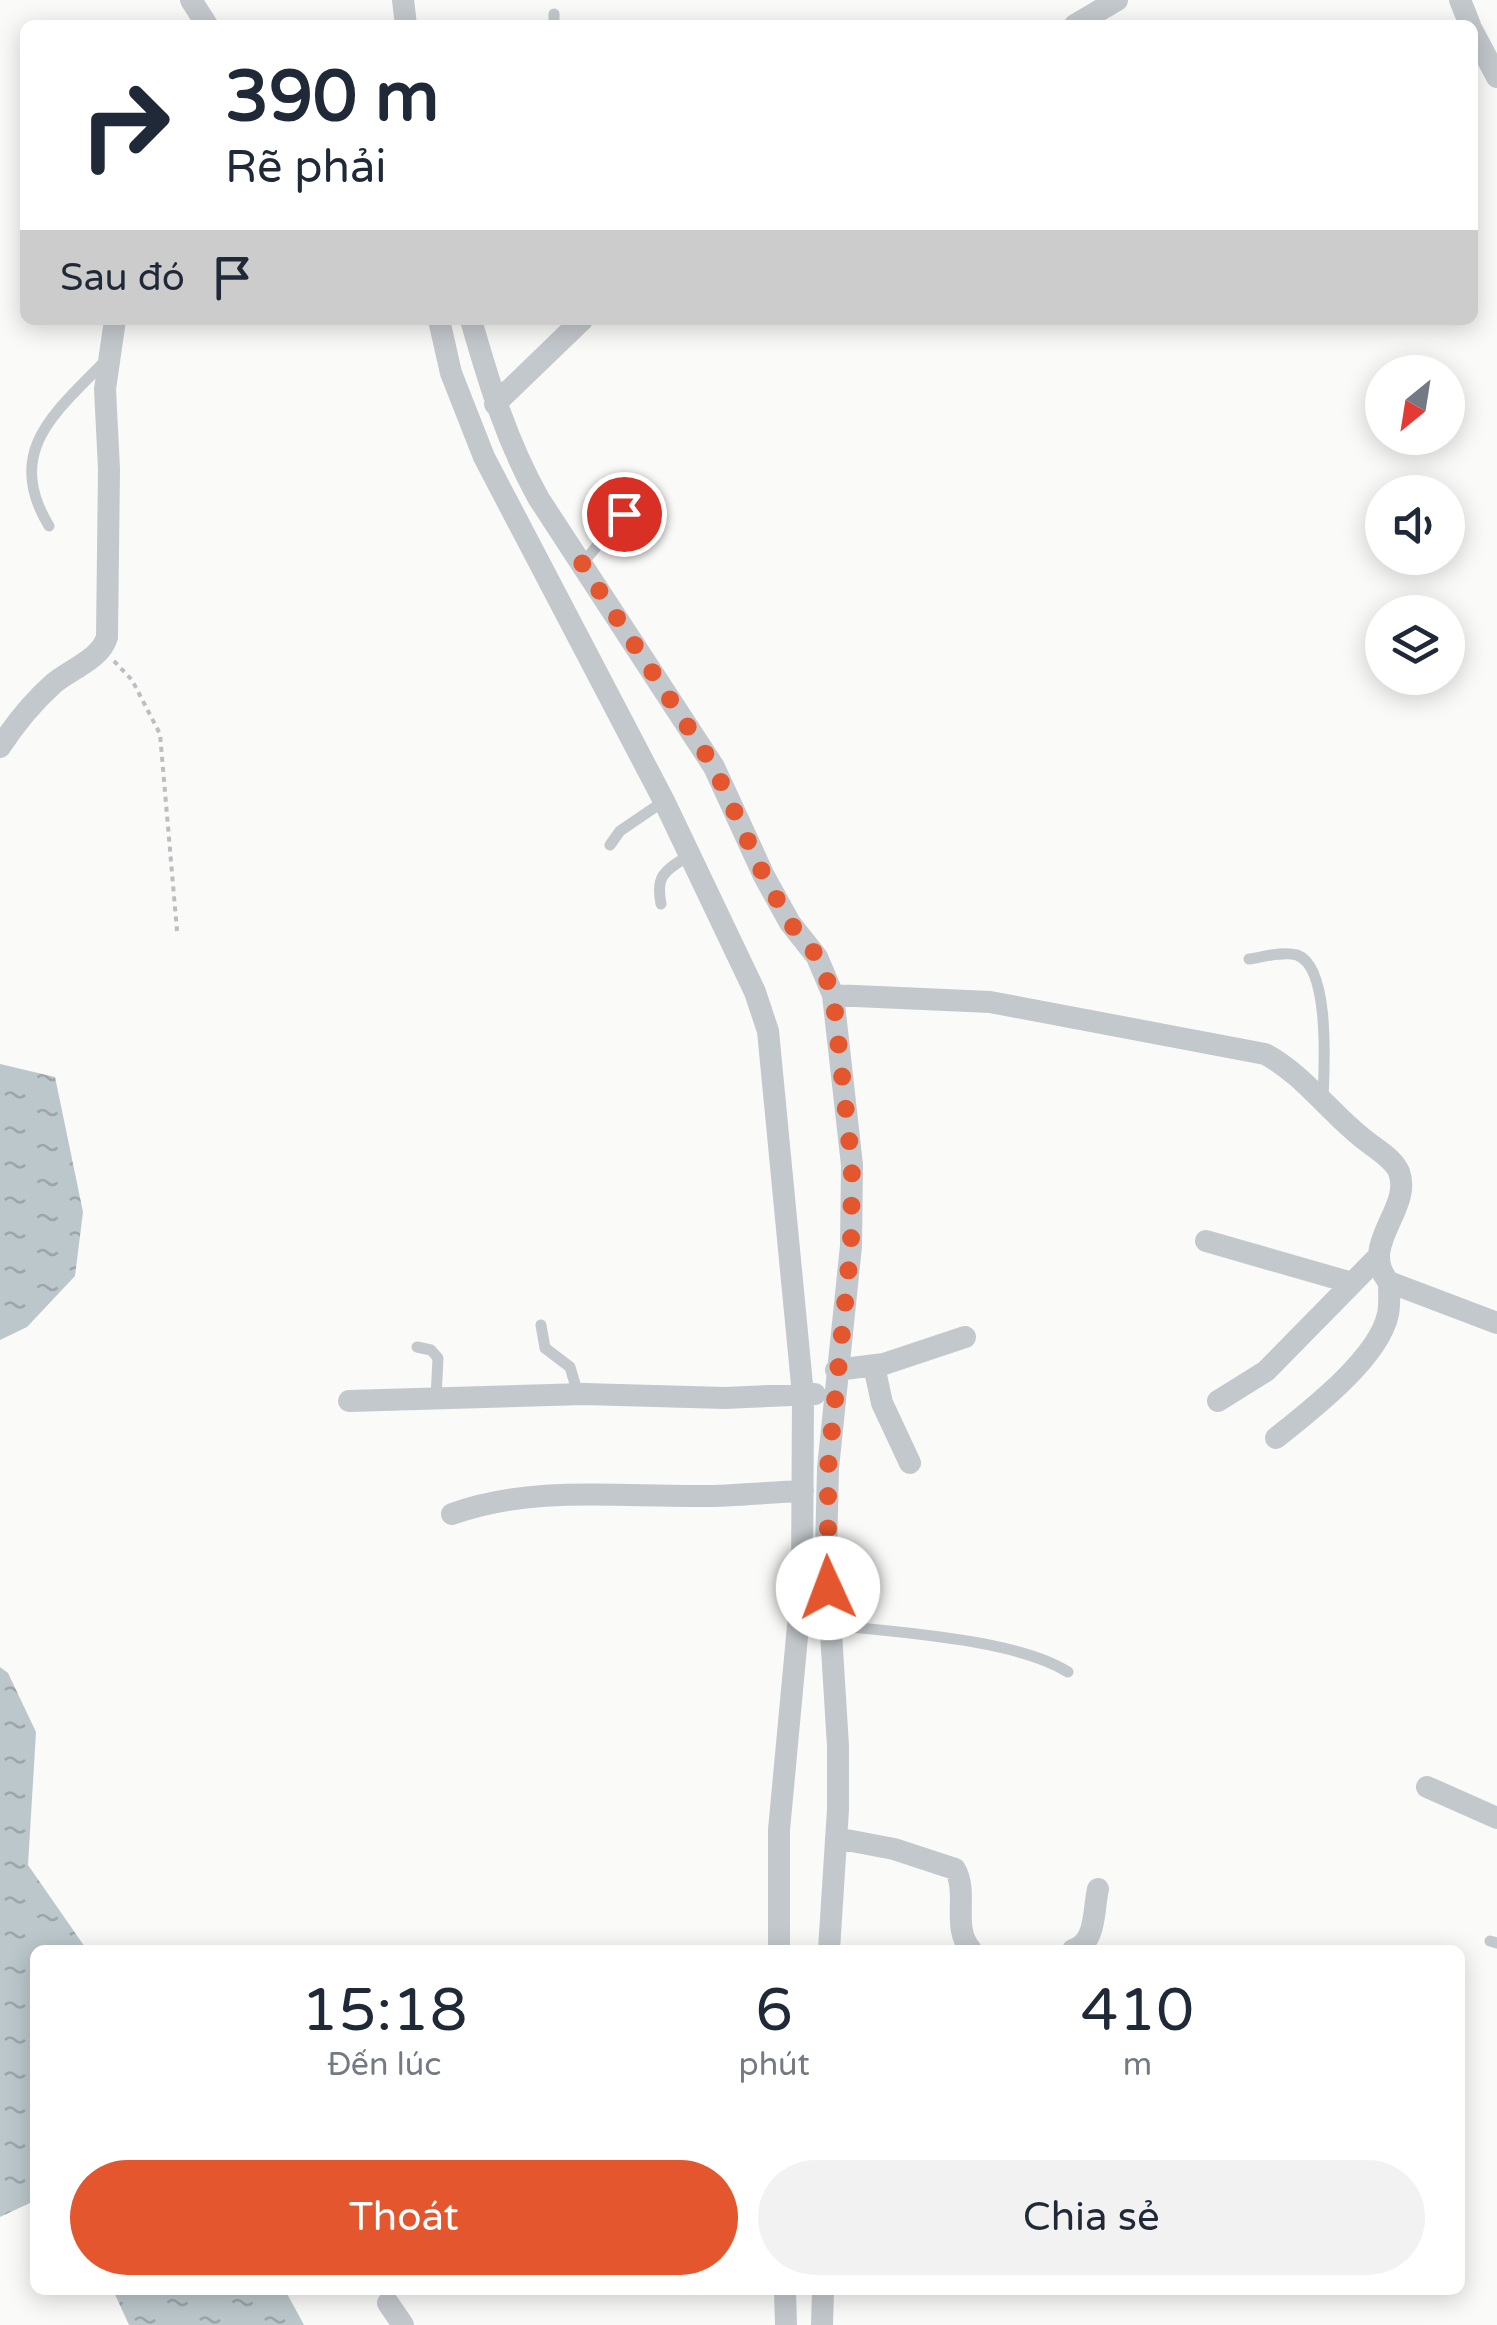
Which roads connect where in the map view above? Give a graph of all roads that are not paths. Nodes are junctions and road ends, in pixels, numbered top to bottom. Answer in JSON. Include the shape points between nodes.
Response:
{"nodes":[{"id":1,"x":1117,"y":0,"type":"edge"},
{"id":2,"x":1083,"y":20,"type":"edge"},
{"id":3,"x":1478,"y":41,"type":"edge"},
{"id":4,"x":1497,"y":77,"type":"edge"},
{"id":5,"x":115,"y":325,"type":"edge"},
{"id":6,"x":441,"y":325,"type":"edge"},
{"id":7,"x":472,"y":325,"type":"edge"},
{"id":8,"x":577,"y":325,"type":"edge"},
{"id":9,"x":110,"y":356,"type":"junction"},
{"id":10,"x":495,"y":404,"type":"junction"},
{"id":11,"x":645,"y":488,"type":"dead end"},
{"id":12,"x":49,"y":526,"type":"dead end"},
{"id":13,"x":582,"y":564,"type":"junction"},
{"id":14,"x":0,"y":747,"type":"edge"},
{"id":15,"x":664,"y":801,"type":"junction"},
{"id":16,"x":610,"y":844,"type":"dead end"},
{"id":17,"x":690,"y":855,"type":"junction"},
{"id":18,"x":661,"y":904,"type":"dead end"},
{"id":19,"x":1249,"y":959,"type":"dead end"},
{"id":20,"x":833,"y":995,"type":"junction"},
{"id":21,"x":1323,"y":1104,"type":"junction"},
{"id":22,"x":1206,"y":1241,"type":"dead end"},
{"id":23,"x":1376,"y":1258,"type":"junction"},
{"id":24,"x":1389,"y":1282,"type":"junction"},
{"id":25,"x":1352,"y":1283,"type":"junction"},
{"id":26,"x":1497,"y":1323,"type":"edge"},
{"id":27,"x":541,"y":1325,"type":"dead end"},
{"id":28,"x":965,"y":1337,"type":"dead end"},
{"id":29,"x":417,"y":1347,"type":"dead end"},
{"id":30,"x":874,"y":1366,"type":"junction"},
{"id":31,"x":836,"y":1370,"type":"junction"},
{"id":32,"x":578,"y":1394,"type":"junction"},
{"id":33,"x":817,"y":1394,"type":"junction"},
{"id":34,"x":436,"y":1398,"type":"junction"},
{"id":35,"x":349,"y":1401,"type":"dead end"},
{"id":36,"x":1218,"y":1401,"type":"dead end"},
{"id":37,"x":1276,"y":1438,"type":"dead end"},
{"id":38,"x":910,"y":1463,"type":"dead end"},
{"id":39,"x":802,"y":1490,"type":"junction"},
{"id":40,"x":452,"y":1514,"type":"dead end"},
{"id":41,"x":830,"y":1625,"type":"junction"},
{"id":42,"x":1068,"y":1672,"type":"dead end"},
{"id":43,"x":1428,"y":1787,"type":"dead end"},
{"id":44,"x":1497,"y":1818,"type":"edge"},
{"id":45,"x":836,"y":1838,"type":"junction"},
{"id":46,"x":1098,"y":1889,"type":"dead end"},
{"id":47,"x":779,"y":1945,"type":"edge"},
{"id":48,"x":829,"y":1945,"type":"edge"},
{"id":49,"x":968,"y":1945,"type":"edge"},
{"id":50,"x":1084,"y":1945,"type":"edge"},
{"id":51,"x":785,"y":2295,"type":"edge"},
{"id":52,"x":823,"y":2295,"type":"edge"},
{"id":53,"x":388,"y":2303,"type":"dead end"},
{"id":54,"x":402,"y":2325,"type":"edge"},
{"id":55,"x":786,"y":2325,"type":"edge"},
{"id":56,"x":822,"y":2325,"type":"edge"}],
"edges":[{"from":1,"to":2,"type":"street"},
{"from":3,"to":4,"type":"street"},
{"from":5,"to":9,"type":"street"},
{"from":6,"to":15,"type":"street","via":[[450,373],[484,457]]},
{"from":7,"to":10,"type":"street"},
{"from":8,"to":10,"type":"street"},
{"from":9,"to":12,"type":"lane","via":[[38,435],[31,464],[35,501]]},
{"from":9,"to":14,"type":"street","via":[[104,389],[107,636],[101,649],[55,682]]},
{"from":10,"to":13,"type":"street","via":[[516,457]]},
{"from":11,"to":13,"type":"lane"},
{"from":13,"to":20,"type":"street","via":[[714,767],[764,876],[817,956]]},
{"from":15,"to":16,"type":"lane"},
{"from":15,"to":17,"type":"street"},
{"from":17,"to":18,"type":"lane","via":[[659,880]]},
{"from":17,"to":33,"type":"street","via":[[768,1031]]},
{"from":19,"to":21,"type":"lane","via":[[1288,954],[1307,963],[1321,1004]]},
{"from":20,"to":21,"type":"street","via":[[990,1002],[1265,1054],[1285,1064]]},
{"from":20,"to":31,"type":"street","via":[[852,1165],[851,1246]]},
{"from":21,"to":23,"type":"street","via":[[1400,1174],[1400,1194]]},
{"from":22,"to":25,"type":"street"},
{"from":23,"to":24,"type":"street"},
{"from":23,"to":25,"type":"street"},
{"from":24,"to":26,"type":"street"},
{"from":24,"to":37,"type":"street","via":[[1383,1329],[1336,1391]]},
{"from":25,"to":36,"type":"street","via":[[1266,1371]]},
{"from":27,"to":32,"type":"lane","via":[[545,1348],[570,1366]]},
{"from":28,"to":30,"type":"street"},
{"from":29,"to":34,"type":"lane","via":[[438,1358]]},
{"from":30,"to":31,"type":"street"},
{"from":30,"to":38,"type":"street","via":[[882,1403]]},
{"from":31,"to":33,"type":"street"},
{"from":32,"to":33,"type":"street"},
{"from":32,"to":34,"type":"street"},
{"from":33,"to":39,"type":"street"},
{"from":33,"to":41,"type":"street"},
{"from":34,"to":35,"type":"street"},
{"from":39,"to":40,"type":"street","via":[[591,1493],[483,1503]]},
{"from":39,"to":47,"type":"street","via":[[802,1583],[779,1830]]},
{"from":41,"to":42,"type":"lane","via":[[1008,1650],[1048,1659]]},
{"from":41,"to":45,"type":"street"},
{"from":43,"to":44,"type":"street"},
{"from":45,"to":48,"type":"street"},
{"from":45,"to":49,"type":"street","via":[[956,1868],[962,1880],[960,1930]]},
{"from":46,"to":50,"type":"street","via":[[1092,1934]]},
{"from":51,"to":55,"type":"street"},
{"from":52,"to":56,"type":"street"},
{"from":53,"to":54,"type":"street"}]}
